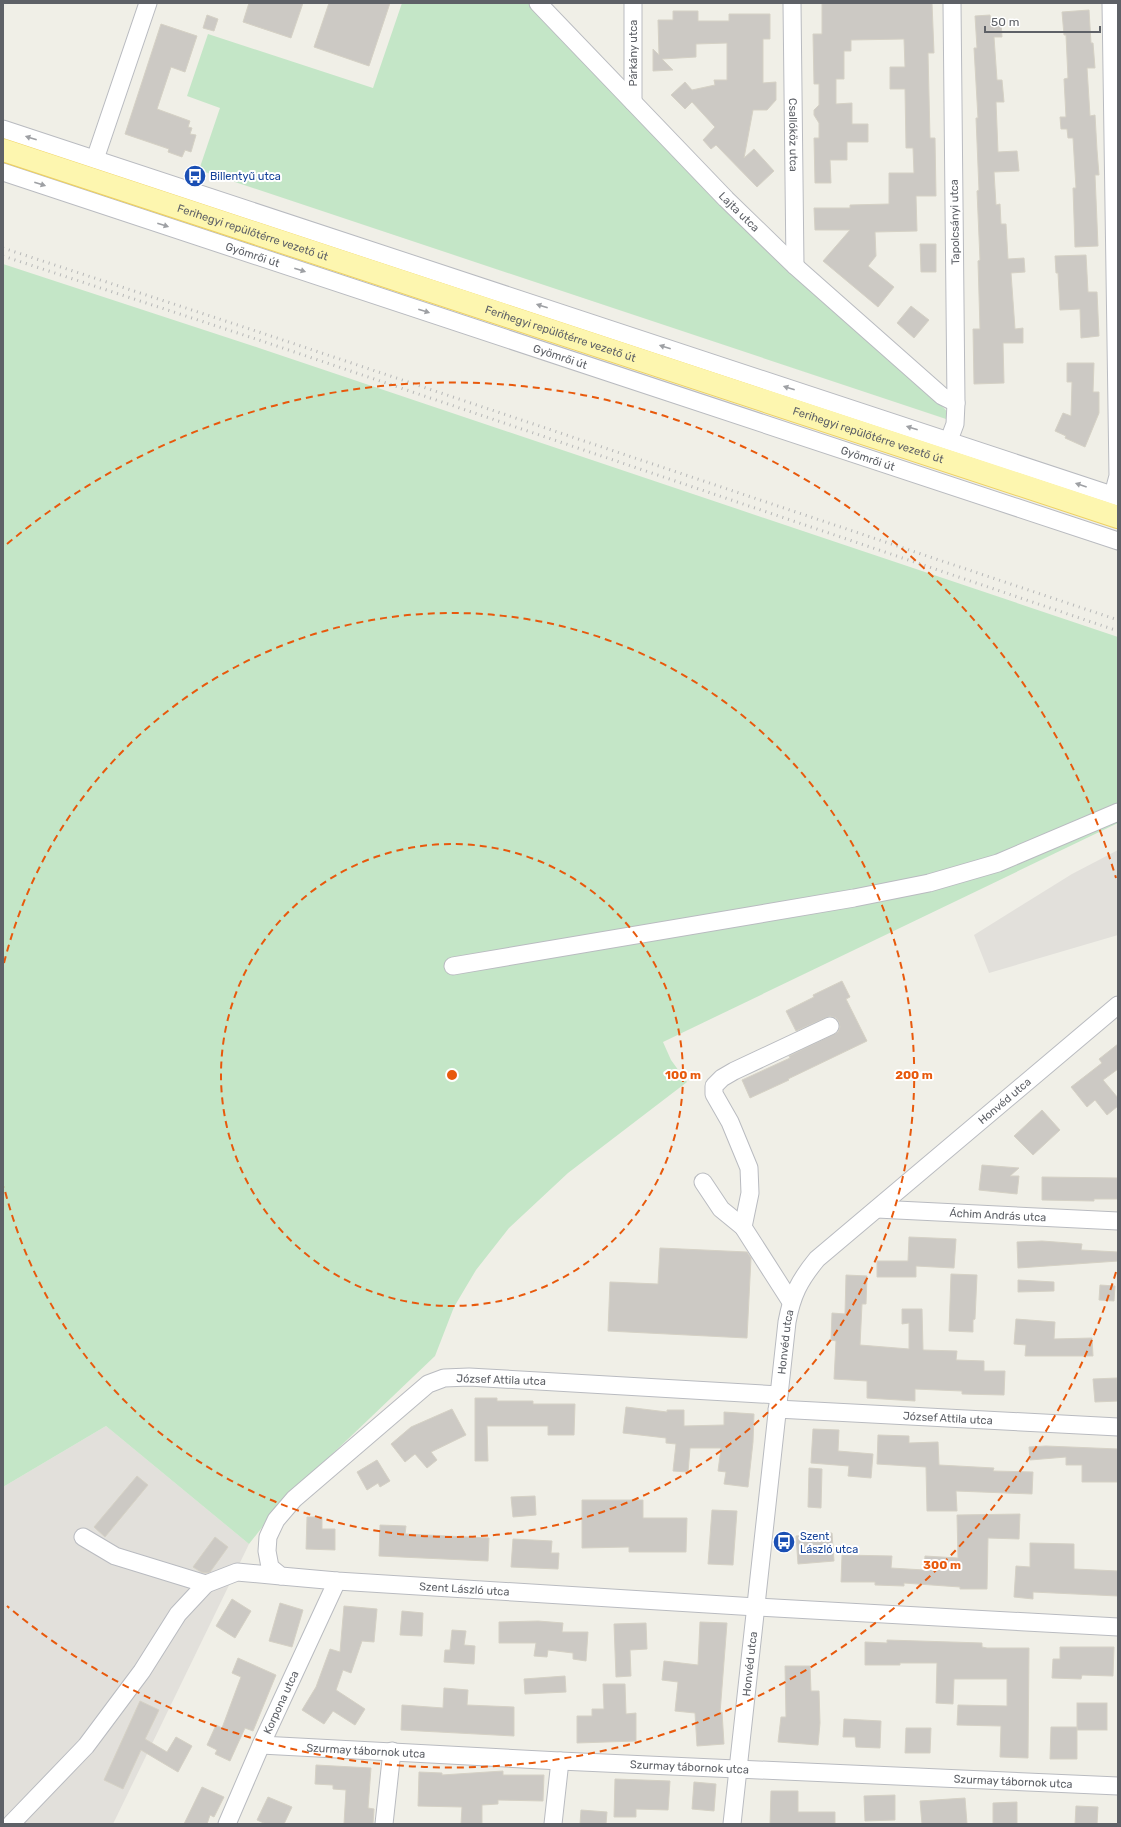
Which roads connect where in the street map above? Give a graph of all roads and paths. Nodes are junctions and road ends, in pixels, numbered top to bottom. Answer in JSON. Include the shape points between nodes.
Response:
{"nodes":[{"id":1,"x":148,"y":3,"type":"edge"},
{"id":2,"x":538,"y":3,"type":"edge"},
{"id":3,"x":633,"y":3,"type":"edge"},
{"id":4,"x":792,"y":3,"type":"edge"},
{"id":5,"x":952,"y":3,"type":"edge"},
{"id":6,"x":1111,"y":3,"type":"edge"},
{"id":7,"x":634,"y":102,"type":"junction"},
{"id":8,"x":3,"y":129,"type":"edge"},
{"id":9,"x":3,"y":150,"type":"edge"},
{"id":10,"x":95,"y":159,"type":"junction"},
{"id":11,"x":3,"y":172,"type":"edge"},
{"id":12,"x":795,"y":266,"type":"junction"},
{"id":13,"x":956,"y":403,"type":"junction"},
{"id":14,"x":950,"y":440,"type":"junction"},
{"id":15,"x":1115,"y":496,"type":"edge"},
{"id":16,"x":1118,"y":517,"type":"edge"},
{"id":17,"x":1118,"y":541,"type":"edge"},
{"id":18,"x":1118,"y":812,"type":"edge"},
{"id":19,"x":453,"y":966,"type":"dead end"},
{"id":20,"x":1118,"y":1005,"type":"edge"},
{"id":21,"x":830,"y":1026,"type":"dead end"},
{"id":22,"x":703,"y":1182,"type":"dead end"},
{"id":23,"x":878,"y":1209,"type":"junction"},
{"id":24,"x":1118,"y":1221,"type":"edge"},
{"id":25,"x":743,"y":1227,"type":"junction"},
{"id":26,"x":791,"y":1302,"type":"junction"},
{"id":27,"x":778,"y":1402,"type":"junction"},
{"id":28,"x":1118,"y":1427,"type":"edge"},
{"id":29,"x":83,"y":1537,"type":"dead end"},
{"id":30,"x":281,"y":1576,"type":"junction"},
{"id":31,"x":337,"y":1581,"type":"junction"},
{"id":32,"x":206,"y":1584,"type":"junction"},
{"id":33,"x":756,"y":1607,"type":"junction"},
{"id":34,"x":1118,"y":1627,"type":"edge"},
{"id":35,"x":261,"y":1745,"type":"junction"},
{"id":36,"x":392,"y":1751,"type":"junction"},
{"id":37,"x":560,"y":1761,"type":"junction"},
{"id":38,"x":739,"y":1770,"type":"junction"},
{"id":39,"x":1118,"y":1786,"type":"edge"},
{"id":40,"x":11,"y":1824,"type":"edge"},
{"id":41,"x":227,"y":1824,"type":"edge"},
{"id":42,"x":384,"y":1824,"type":"edge"},
{"id":43,"x":554,"y":1824,"type":"edge"},
{"id":44,"x":732,"y":1824,"type":"edge"}],
"edges":[{"from":1,"to":10,"type":"street"},
{"from":2,"to":7,"type":"street","name":"Lajta utca"},
{"from":3,"to":7,"type":"street","name":"Párkány utca"},
{"from":4,"to":12,"type":"street","name":"Csallóköz utca"},
{"from":5,"to":13,"type":"street","name":"Tapolcsányi utca"},
{"from":6,"to":15,"type":"street","via":[[1118,476]]},
{"from":7,"to":12,"type":"street","name":"Lajta utca","via":[[726,199]]},
{"from":10,"to":8,"type":"street","one_way":true},
{"from":9,"to":16,"type":"main road","name":"Ferihegyi repülőtérre vezető út"},
{"from":14,"to":10,"type":"street","one_way":true},
{"from":11,"to":17,"type":"street","name":"Gyömrői út","one_way":true},
{"from":12,"to":13,"type":"street","name":"Lajta utca","via":[[942,396]]},
{"from":13,"to":14,"type":"street","name":"Tapolcsányi utca","via":[[955,424]]},
{"from":15,"to":14,"type":"street","one_way":true},
{"from":18,"to":19,"type":"street","via":[[998,863],[929,883]]},
{"from":20,"to":23,"type":"street","name":"Honvéd utca"},
{"from":21,"to":25,"type":"street","via":[[734,1071],[714,1086],[714,1094],[730,1122],[749,1168],[750,1193]]},
{"from":22,"to":25,"type":"street","via":[[721,1209]]},
{"from":23,"to":24,"type":"street","name":"Áchim András utca"},
{"from":23,"to":26,"type":"street","name":"Honvéd utca","via":[[817,1259],[802,1277]]},
{"from":25,"to":26,"type":"street"},
{"from":26,"to":27,"type":"street","name":"Honvéd utca"},
{"from":27,"to":28,"type":"street","name":"József Attila utca"},
{"from":27,"to":30,"type":"street","name":"József Attila utca","via":[[469,1377],[444,1378],[428,1384],[294,1499],[276,1520],[268,1537],[267,1551],[270,1567]]},
{"from":27,"to":33,"type":"street","name":"Honvéd utca"},
{"from":29,"to":32,"type":"street","via":[[115,1556]]},
{"from":30,"to":31,"type":"street"},
{"from":30,"to":32,"type":"street","via":[[237,1572]]},
{"from":31,"to":33,"type":"street","name":"Szent László utca"},
{"from":31,"to":35,"type":"street","name":"Korpona utca"},
{"from":32,"to":40,"type":"street","via":[[178,1614],[142,1671],[86,1746]]},
{"from":33,"to":34,"type":"street","name":"Szent László utca"},
{"from":33,"to":38,"type":"street","name":"Honvéd utca"},
{"from":35,"to":36,"type":"street","name":"Szurmay tábornok utca"},
{"from":35,"to":41,"type":"street","name":"Korpona utca"},
{"from":36,"to":37,"type":"street","name":"Szurmay tábornok utca"},
{"from":36,"to":42,"type":"street"},
{"from":37,"to":38,"type":"street","name":"Szurmay tábornok utca"},
{"from":37,"to":43,"type":"street"},
{"from":38,"to":39,"type":"street","name":"Szurmay tábornok utca"},
{"from":38,"to":44,"type":"street","name":"Honvéd utca"}]}
